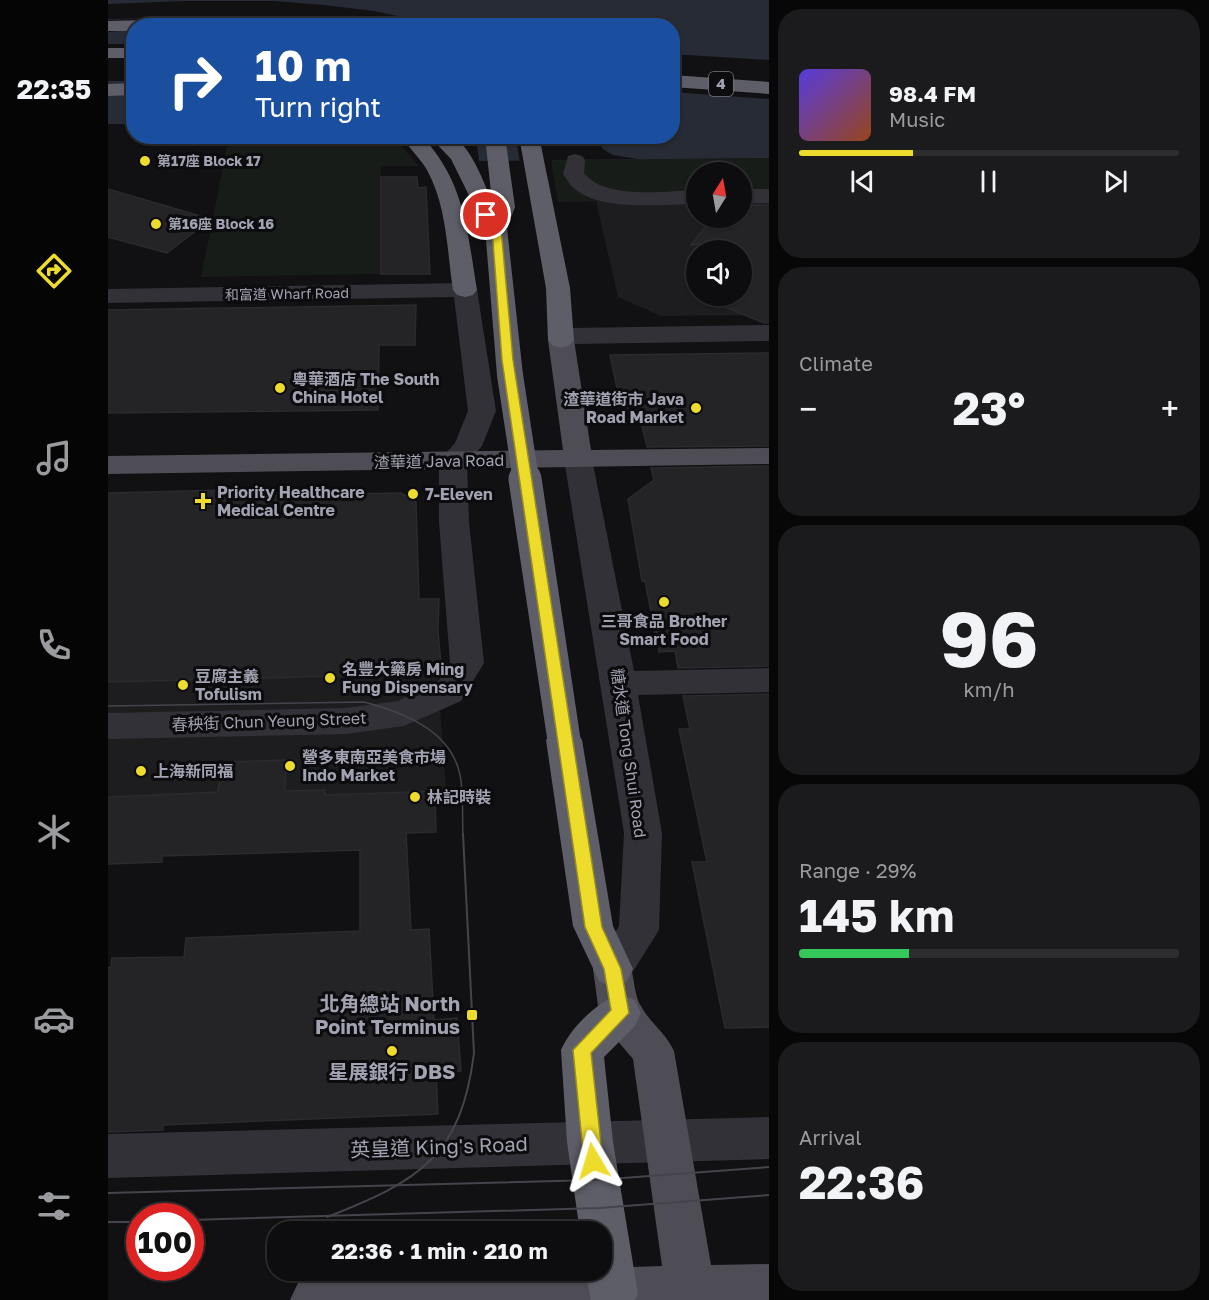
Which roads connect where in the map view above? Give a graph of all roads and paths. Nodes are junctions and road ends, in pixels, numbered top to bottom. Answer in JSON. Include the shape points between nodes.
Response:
{"nodes":[{"id":1,"x":108,"y":26,"type":"edge"},
{"id":2,"x":126,"y":26,"type":"edge"},
{"id":3,"x":108,"y":53,"type":"edge"},
{"id":4,"x":126,"y":53,"type":"edge"},
{"id":5,"x":108,"y":71,"type":"edge"},
{"id":6,"x":126,"y":71,"type":"edge"},
{"id":7,"x":680,"y":82,"type":"edge"},
{"id":8,"x":769,"y":88,"type":"edge"},
{"id":9,"x":126,"y":89,"type":"edge"},
{"id":10,"x":108,"y":90,"type":"edge"},
{"id":11,"x":418,"y":144,"type":"edge"},
{"id":12,"x":447,"y":144,"type":"edge"},
{"id":13,"x":496,"y":144,"type":"edge"},
{"id":14,"x":531,"y":144,"type":"edge"},
{"id":15,"x":575,"y":160,"type":"dead end"},
{"id":16,"x":752,"y":196,"type":"edge"},
{"id":17,"x":769,"y":196,"type":"edge"},
{"id":18,"x":686,"y":197,"type":"edge"},
{"id":19,"x":496,"y":228,"type":"junction"},
{"id":20,"x":465,"y":290,"type":"junction"},
{"id":21,"x":108,"y":296,"type":"edge"},
{"id":22,"x":769,"y":333,"type":"edge"},
{"id":23,"x":561,"y":340,"type":"junction"},
{"id":24,"x":769,"y":456,"type":"edge"},
{"id":25,"x":578,"y":459,"type":"junction"},
{"id":26,"x":453,"y":461,"type":"junction"},
{"id":27,"x":108,"y":465,"type":"edge"},
{"id":28,"x":769,"y":680,"type":"edge"},
{"id":29,"x":619,"y":683,"type":"junction"},
{"id":30,"x":108,"y":726,"type":"edge"},
{"id":31,"x":613,"y":969,"type":"junction"},
{"id":32,"x":620,"y":1013,"type":"junction"},
{"id":33,"x":769,"y":1138,"type":"edge"},
{"id":34,"x":669,"y":1141,"type":"junction"},
{"id":35,"x":590,"y":1142,"type":"junction"},
{"id":36,"x":108,"y":1156,"type":"edge"},
{"id":37,"x":769,"y":1288,"type":"edge"},
{"id":38,"x":690,"y":1291,"type":"junction"},
{"id":39,"x":613,"y":1294,"type":"junction"},
{"id":40,"x":371,"y":1299,"type":"edge"},
{"id":41,"x":315,"y":1300,"type":"edge"}],
"edges":[{"from":1,"to":2,"type":"highway"},
{"from":3,"to":4,"type":"highway"},
{"from":5,"to":6,"type":"highway"},
{"from":7,"to":8,"type":"highway","number":"4"},
{"from":9,"to":10,"type":"highway"},
{"from":11,"to":20,"type":"highway","via":[[447,186]]},
{"from":12,"to":19,"type":"highway","via":[[465,163],[486,215]]},
{"from":13,"to":19,"type":"highway","via":[[504,207]]},
{"from":14,"to":23,"type":"highway","via":[[558,288]]},
{"from":15,"to":18,"type":"street","via":[[578,179],[602,194]]},
{"from":16,"to":17,"type":"street"},
{"from":19,"to":31,"type":"highway","bridge":true,"via":[[507,360],[564,740],[594,927]]},
{"from":20,"to":21,"type":"street","name":"和富道 Wharf Road"},
{"from":20,"to":26,"type":"street","via":[[482,411],[468,446]]},
{"from":22,"to":23,"type":"street","via":[[572,336]]},
{"from":23,"to":25,"type":"main road","name":"糖水道 Tong Shui Road"},
{"from":24,"to":25,"type":"main road","name":"渣華道 Java Road"},
{"from":25,"to":26,"type":"main road","name":"渣華道 Java Road"},
{"from":25,"to":29,"type":"street","name":"糖水道 Tong Shui Road"},
{"from":26,"to":27,"type":"main road","name":"渣華道 Java Road"},
{"from":26,"to":30,"type":"street","name":"春秧街 Chun Yeung Street","via":[[459,594],[467,663],[449,692],[404,713],[346,721]]},
{"from":28,"to":29,"type":"street"},
{"from":29,"to":31,"type":"street","name":"糖水道 Tong Shui Road","via":[[643,833],[639,930]]},
{"from":31,"to":32,"type":"main road"},
{"from":32,"to":34,"type":"main road","via":[[653,1051]]},
{"from":32,"to":35,"type":"highway","via":[[582,1050]]},
{"from":33,"to":34,"type":"street","name":"英皇道 King's Road"},
{"from":34,"to":35,"type":"street","name":"英皇道 King's Road"},
{"from":34,"to":38,"type":"main road"},
{"from":35,"to":36,"type":"street","name":"英皇道 King's Road"},
{"from":35,"to":39,"type":"highway"},
{"from":37,"to":38,"type":"main road"},
{"from":38,"to":39,"type":"main road"},
{"from":39,"to":40,"type":"main road"},
{"from":40,"to":41,"type":"main road"}]}
